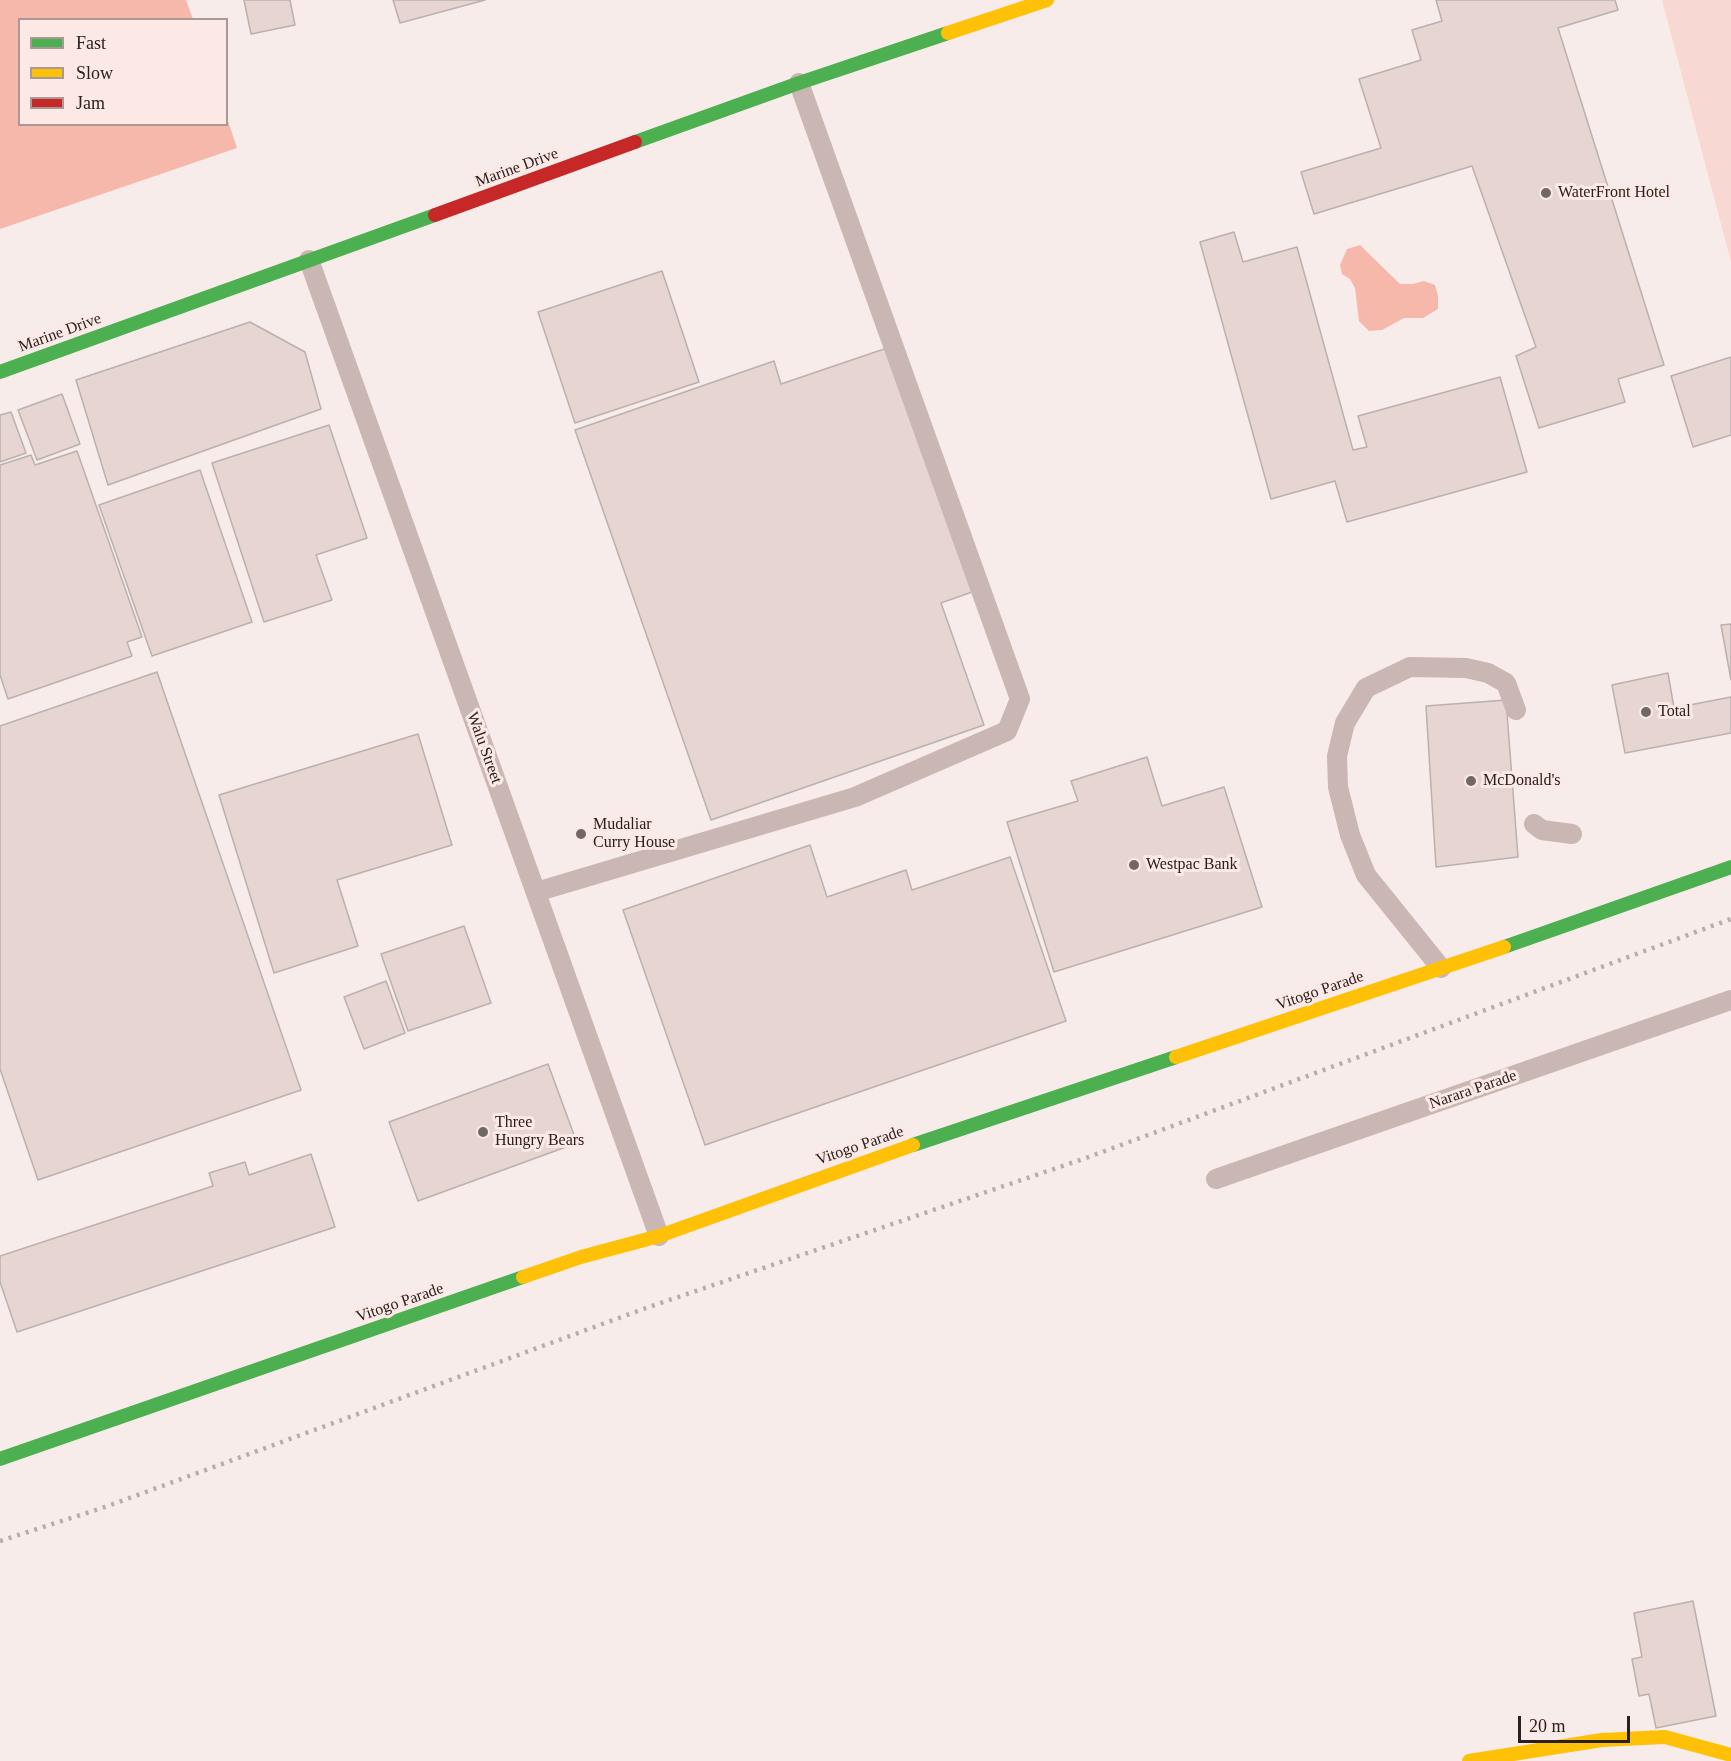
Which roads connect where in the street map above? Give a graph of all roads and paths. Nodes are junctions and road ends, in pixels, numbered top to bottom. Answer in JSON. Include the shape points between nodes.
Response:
{"nodes":[{"id":1,"x":1047,"y":0,"type":"edge"},
{"id":2,"x":799,"y":83,"type":"junction"},
{"id":3,"x":309,"y":260,"type":"junction"},
{"id":4,"x":0,"y":372,"type":"edge"},
{"id":5,"x":1516,"y":710,"type":"dead end"},
{"id":6,"x":1534,"y":824,"type":"dead end"},
{"id":7,"x":1572,"y":834,"type":"dead end"},
{"id":8,"x":1731,"y":867,"type":"edge"},
{"id":9,"x":536,"y":892,"type":"junction"},
{"id":10,"x":1441,"y":968,"type":"junction"},
{"id":11,"x":1731,"y":1000,"type":"edge"},
{"id":12,"x":1216,"y":1179,"type":"dead end"},
{"id":13,"x":659,"y":1236,"type":"junction"},
{"id":14,"x":0,"y":1459,"type":"edge"},
{"id":15,"x":1731,"y":1755,"type":"edge"},
{"id":16,"x":1469,"y":1761,"type":"edge"}],
"edges":[{"from":1,"to":2,"type":"main road","name":"Marine Drive"},
{"from":2,"to":3,"type":"main road","name":"Marine Drive"},
{"from":2,"to":9,"type":"lane","via":[[1020,699],[1007,731],[855,797]]},
{"from":3,"to":4,"type":"main road","name":"Marine Drive"},
{"from":3,"to":9,"type":"lane","name":"Walu Street"},
{"from":5,"to":10,"type":"lane","via":[[1506,683],[1488,673],[1466,668],[1410,667],[1366,688],[1345,723],[1337,756],[1338,788],[1350,836],[1366,875]]},
{"from":6,"to":7,"type":"lane","via":[[1542,830]]},
{"from":8,"to":10,"type":"main road","name":"Vitogo Parade"},
{"from":9,"to":13,"type":"lane","name":"Walu Street"},
{"from":10,"to":13,"type":"main road","name":"Vitogo Parade","via":[[846,1168]]},
{"from":11,"to":12,"type":"lane","name":"Narara Parade"},
{"from":13,"to":14,"type":"main road","name":"Vitogo Parade","via":[[581,1257]]},
{"from":15,"to":16,"type":"main road","via":[[1665,1737],[1602,1740]]}]}
